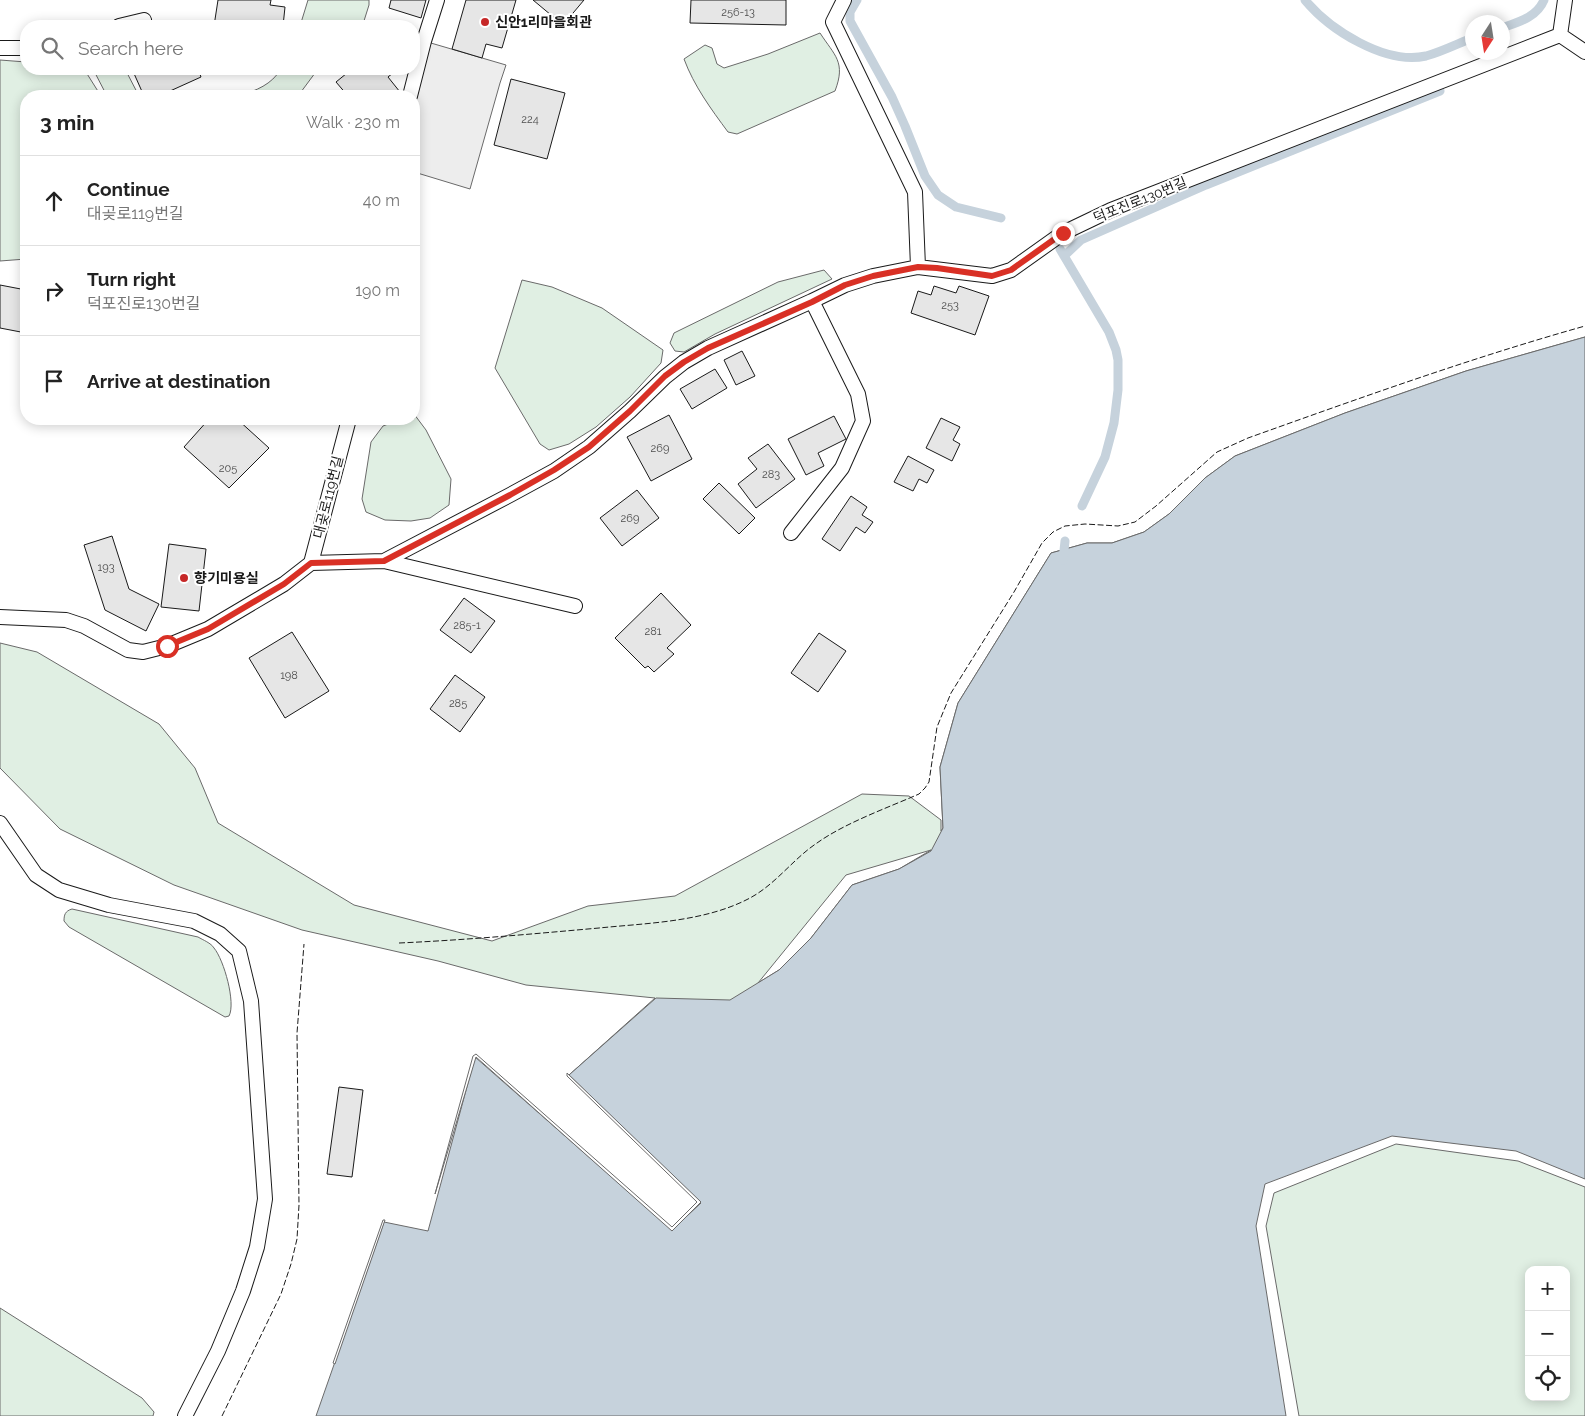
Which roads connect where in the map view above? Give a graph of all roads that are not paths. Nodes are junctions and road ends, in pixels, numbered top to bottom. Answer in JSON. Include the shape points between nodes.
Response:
{"nodes":[{"id":1,"x":437,"y":0,"type":"edge"},
{"id":2,"x":844,"y":0,"type":"edge"},
{"id":3,"x":1564,"y":0,"type":"edge"},
{"id":4,"x":1560,"y":35,"type":"junction"},
{"id":5,"x":0,"y":48,"type":"edge"},
{"id":6,"x":20,"y":48,"type":"edge"},
{"id":7,"x":1585,"y":52,"type":"edge"},
{"id":8,"x":420,"y":57,"type":"edge"},
{"id":9,"x":415,"y":75,"type":"edge"},
{"id":10,"x":412,"y":90,"type":"edge"},
{"id":11,"x":918,"y":267,"type":"junction"},
{"id":12,"x":812,"y":302,"type":"junction"},
{"id":13,"x":347,"y":425,"type":"edge"},
{"id":14,"x":791,"y":533,"type":"dead end"},
{"id":15,"x":384,"y":561,"type":"junction"},
{"id":16,"x":311,"y":563,"type":"junction"},
{"id":17,"x":574,"y":606,"type":"dead end"},
{"id":18,"x":0,"y":617,"type":"edge"},
{"id":19,"x":0,"y":823,"type":"edge"},
{"id":20,"x":185,"y":1416,"type":"edge"}],
"edges":[{"from":1,"to":8,"type":"lane"},
{"from":2,"to":11,"type":"lane","via":[[832,22],[915,192]]},
{"from":3,"to":4,"type":"lane"},
{"from":4,"to":7,"type":"lane"},
{"from":4,"to":11,"type":"lane","name":"덕포진로130번길","via":[[1111,210],[1063,233],[1011,270],[992,276]]},
{"from":5,"to":6,"type":"lane"},
{"from":9,"to":10,"type":"lane"},
{"from":11,"to":12,"type":"lane","name":"덕포진로130번길","via":[[845,285]]},
{"from":12,"to":14,"type":"lane","via":[[858,394],[863,421],[842,468]]},
{"from":12,"to":15,"type":"lane","name":"덕포진로130번길","via":[[684,362],[589,447],[561,466]]},
{"from":13,"to":16,"type":"lane","name":"대곶로119번길"},
{"from":15,"to":16,"type":"lane","name":"덕포진로130번길"},
{"from":15,"to":17,"type":"lane"},
{"from":16,"to":18,"type":"lane","via":[[284,584],[208,629],[143,652],[128,650],[66,620]]},
{"from":19,"to":20,"type":"lane","via":[[36,875],[58,890],[109,905],[194,921],[220,934],[239,951],[251,1001],[264,1199],[257,1247],[243,1291],[218,1351]]}]}
